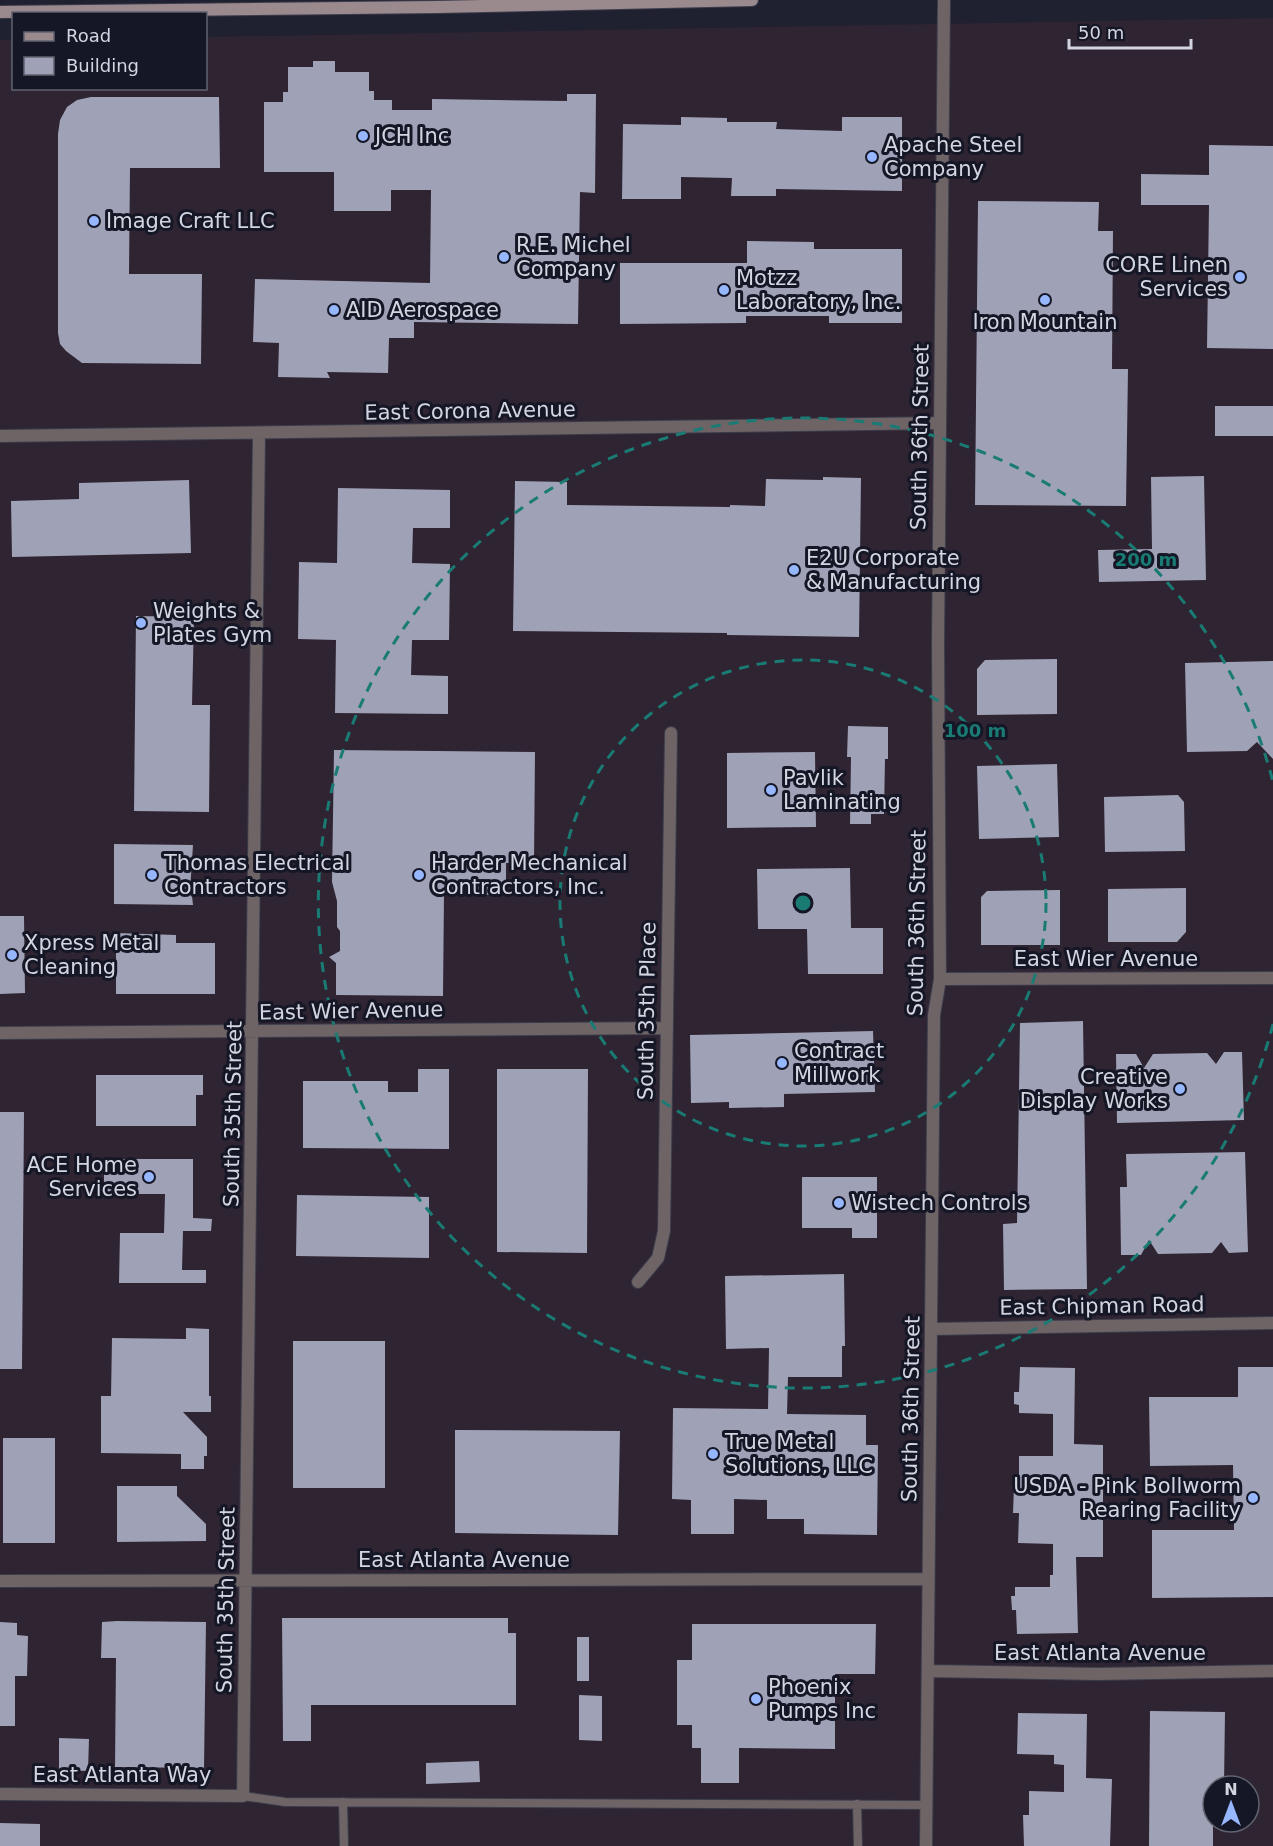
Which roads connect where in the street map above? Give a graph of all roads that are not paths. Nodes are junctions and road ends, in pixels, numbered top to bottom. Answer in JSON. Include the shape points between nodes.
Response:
{"nodes":[{"id":1,"x":752,"y":0,"type":"edge"},
{"id":2,"x":945,"y":0,"type":"edge"},
{"id":3,"x":0,"y":12,"type":"edge"},
{"id":4,"x":940,"y":423,"type":"junction"},
{"id":5,"x":259,"y":433,"type":"junction"},
{"id":6,"x":0,"y":436,"type":"edge"},
{"id":7,"x":671,"y":733,"type":"dead end"},
{"id":8,"x":1273,"y":978,"type":"edge"},
{"id":9,"x":939,"y":979,"type":"junction"},
{"id":10,"x":667,"y":1028,"type":"junction"},
{"id":11,"x":253,"y":1032,"type":"junction"},
{"id":12,"x":0,"y":1033,"type":"edge"},
{"id":13,"x":638,"y":1282,"type":"dead end"},
{"id":14,"x":1273,"y":1323,"type":"edge"},
{"id":15,"x":931,"y":1329,"type":"junction"},
{"id":16,"x":928,"y":1579,"type":"junction"},
{"id":17,"x":245,"y":1580,"type":"junction"},
{"id":18,"x":0,"y":1581,"type":"edge"},
{"id":19,"x":928,"y":1671,"type":"junction"},
{"id":20,"x":1273,"y":1671,"type":"edge"},
{"id":21,"x":0,"y":1794,"type":"edge"},
{"id":22,"x":243,"y":1796,"type":"junction"},
{"id":23,"x":343,"y":1802,"type":"junction"},
{"id":24,"x":857,"y":1804,"type":"junction"},
{"id":25,"x":927,"y":1805,"type":"junction"},
{"id":26,"x":344,"y":1846,"type":"edge"},
{"id":27,"x":858,"y":1846,"type":"edge"},
{"id":28,"x":926,"y":1846,"type":"edge"}],
"edges":[{"from":1,"to":3,"type":"main road"},
{"from":2,"to":4,"type":"street","name":"South 36th Street"},
{"from":4,"to":5,"type":"street","name":"East Corona Avenue"},
{"from":4,"to":9,"type":"street","name":"South 36th Street"},
{"from":5,"to":6,"type":"street","name":"East Corona Avenue"},
{"from":5,"to":11,"type":"street","name":"South 35th Street"},
{"from":7,"to":10,"type":"street","name":"South 35th Place"},
{"from":8,"to":9,"type":"street","name":"East Wier Avenue"},
{"from":9,"to":15,"type":"street","name":"South 36th Street","via":[[934,1015]]},
{"from":10,"to":11,"type":"street","name":"East Wier Avenue"},
{"from":10,"to":13,"type":"street","name":"South 35th Place","via":[[664,1232],[658,1258]]},
{"from":11,"to":12,"type":"street","name":"East Wier Avenue"},
{"from":11,"to":17,"type":"street","name":"South 35th Street"},
{"from":14,"to":15,"type":"street","name":"East Chipman Road"},
{"from":15,"to":16,"type":"street","name":"South 36th Street"},
{"from":16,"to":17,"type":"street","name":"East Atlanta Avenue"},
{"from":16,"to":19,"type":"street","name":"South 36th Street"},
{"from":17,"to":18,"type":"street","name":"East Atlanta Avenue"},
{"from":17,"to":22,"type":"street","name":"South 35th Street"},
{"from":19,"to":20,"type":"street","name":"East Atlanta Avenue"},
{"from":19,"to":25,"type":"street","name":"South 36th Street"},
{"from":21,"to":22,"type":"street","name":"East Atlanta Way"},
{"from":22,"to":23,"type":"lane","via":[[285,1802]]},
{"from":23,"to":24,"type":"lane"},
{"from":23,"to":26,"type":"lane"},
{"from":24,"to":25,"type":"lane"},
{"from":24,"to":27,"type":"lane"},
{"from":25,"to":28,"type":"street","name":"South 36th Street"}]}
